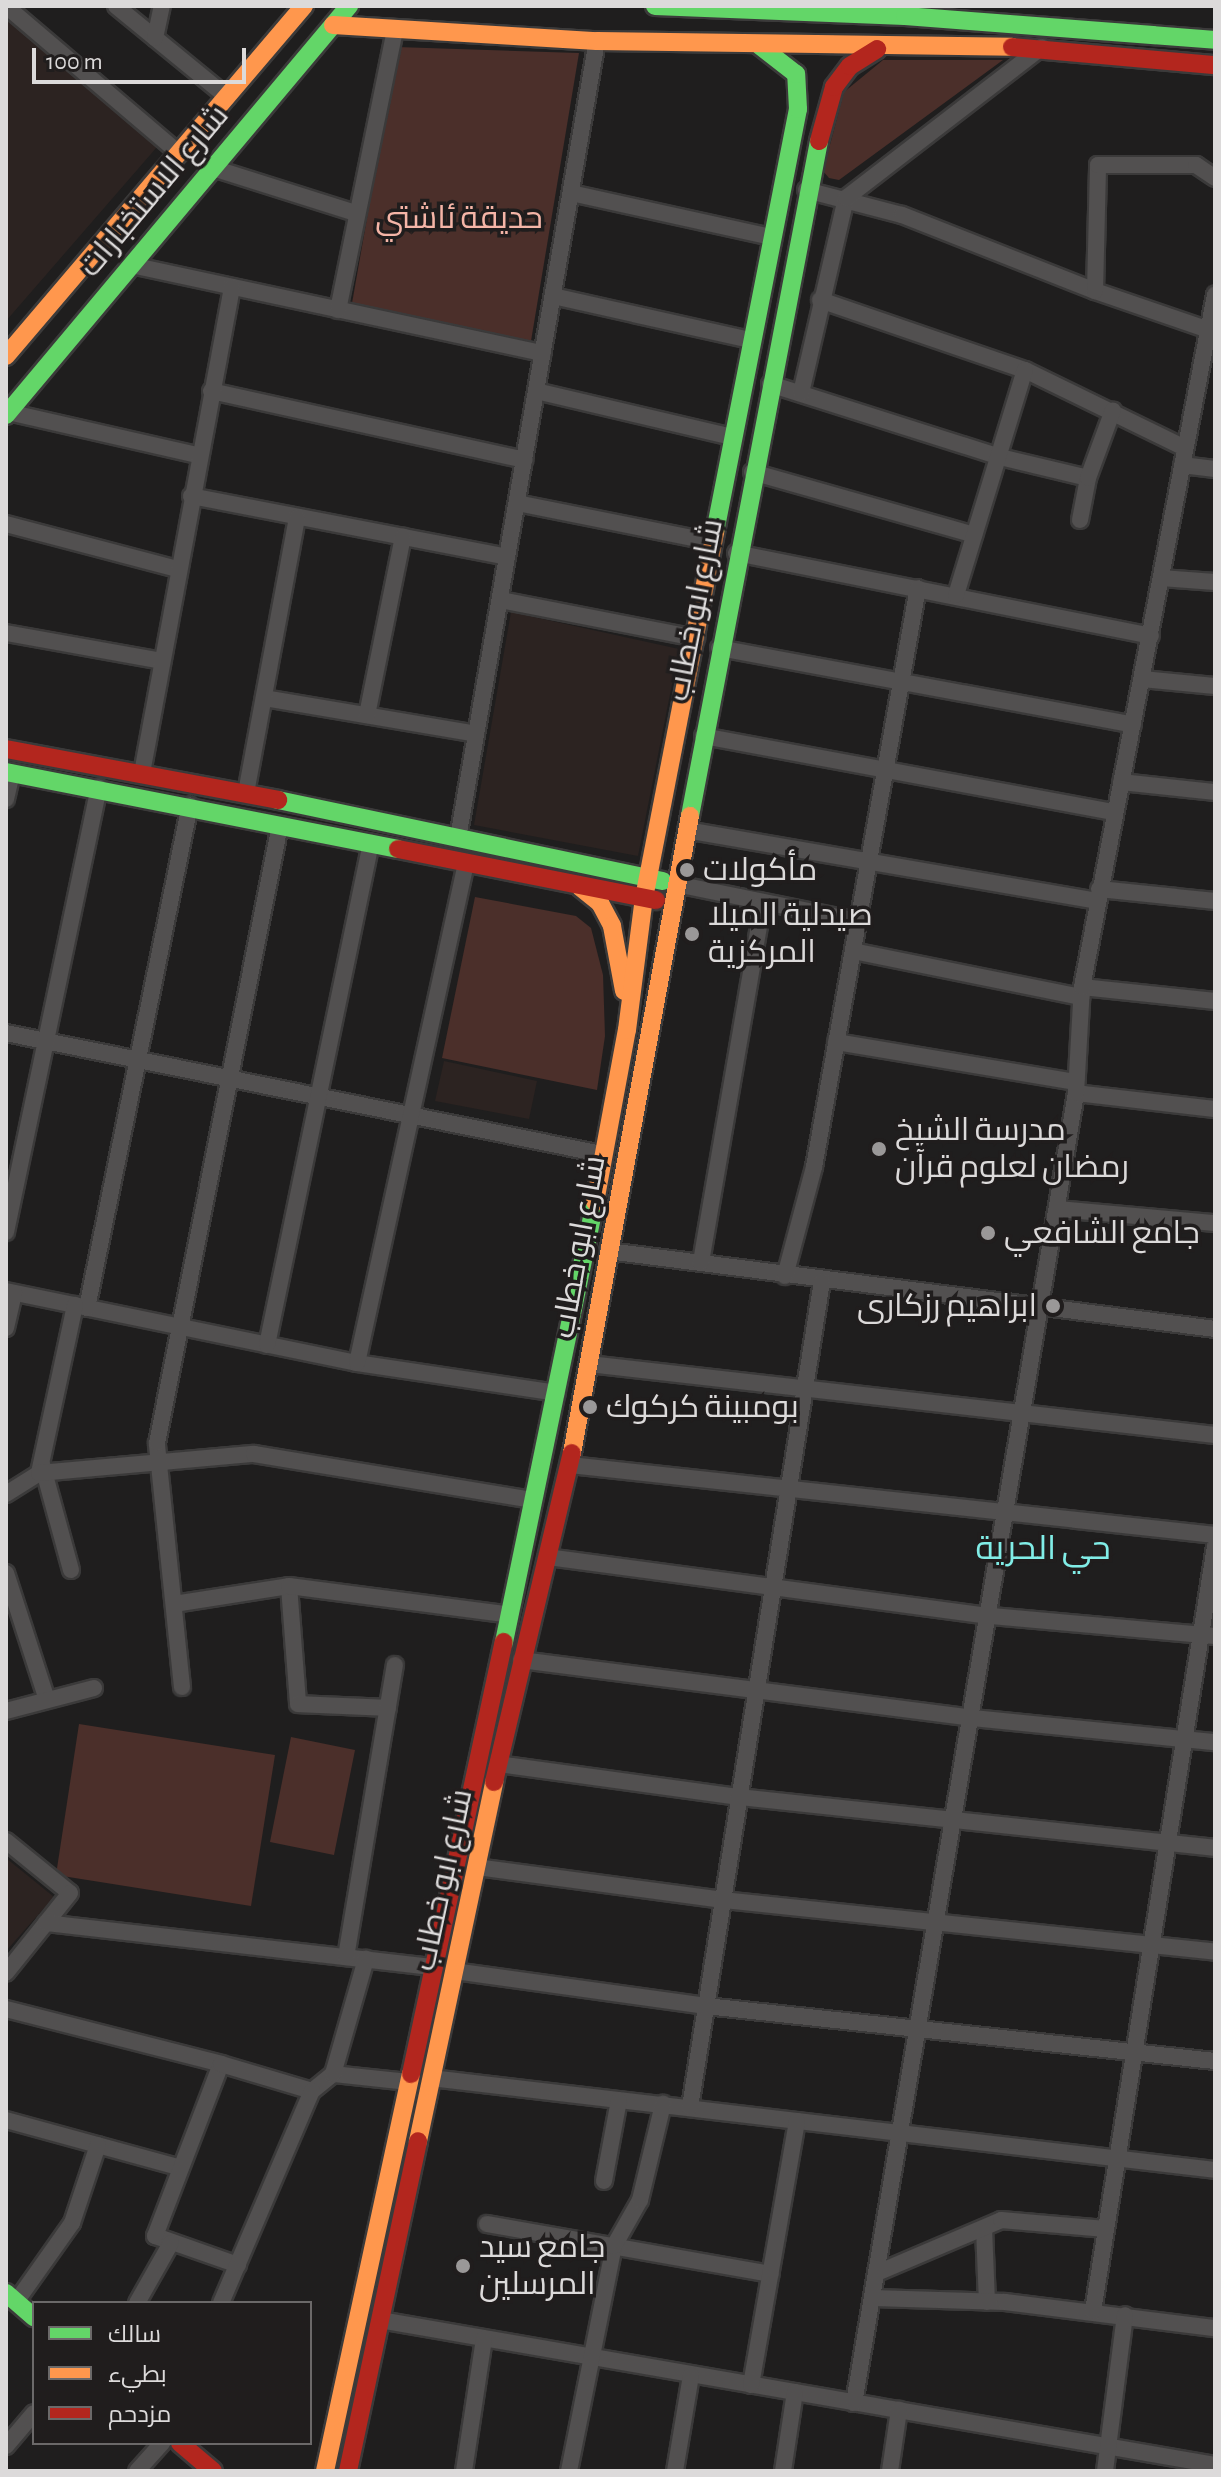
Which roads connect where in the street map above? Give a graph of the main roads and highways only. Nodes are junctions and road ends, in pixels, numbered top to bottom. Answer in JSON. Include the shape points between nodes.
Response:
{"nodes":[{"id":1,"x":304,"y":6,"type":"edge"},
{"id":2,"x":349,"y":6,"type":"edge"},
{"id":3,"x":655,"y":6,"type":"edge"},
{"id":4,"x":798,"y":10,"type":"edge"},
{"id":5,"x":905,"y":11,"type":"edge"},
{"id":6,"x":333,"y":25,"type":"junction"},
{"id":7,"x":1215,"y":40,"type":"edge"},
{"id":8,"x":760,"y":46,"type":"junction"},
{"id":9,"x":877,"y":49,"type":"junction"},
{"id":10,"x":1215,"y":65,"type":"edge"},
{"id":11,"x":798,"y":109,"type":"junction"},
{"id":12,"x":823,"y":114,"type":"junction"},
{"id":13,"x":123,"y":219,"type":"junction"},
{"id":14,"x":151,"y":241,"type":"junction"},
{"id":15,"x":6,"y":356,"type":"edge"},
{"id":16,"x":7,"y":414,"type":"edge"},
{"id":17,"x":6,"y":749,"type":"edge"},
{"id":18,"x":9,"y":773,"type":"edge"},
{"id":19,"x":650,"y":879,"type":"junction"},
{"id":20,"x":676,"y":884,"type":"junction"},
{"id":21,"x":579,"y":886,"type":"junction"},
{"id":22,"x":644,"y":898,"type":"junction"},
{"id":23,"x":673,"y":903,"type":"junction"},
{"id":24,"x":627,"y":1030,"type":"junction"},
{"id":25,"x":570,"y":1334,"type":"junction"},
{"id":26,"x":594,"y":1338,"type":"junction"},
{"id":27,"x":443,"y":1924,"type":"junction"},
{"id":28,"x":464,"y":1927,"type":"junction"},
{"id":29,"x":11,"y":2298,"type":"edge"},
{"id":30,"x":32,"y":2315,"type":"edge"},
{"id":31,"x":182,"y":2445,"type":"edge"},
{"id":32,"x":213,"y":2471,"type":"edge"},
{"id":33,"x":325,"y":2471,"type":"edge"},
{"id":34,"x":348,"y":2471,"type":"edge"}],
"edges":[{"from":1,"to":13,"type":"main road","name":"شارع الاستخبارات"},
{"from":2,"to":6,"type":"main road","name":"شارع الاستخبارات"},
{"from":3,"to":4,"type":"main road"},
{"from":4,"to":5,"type":"main road"},
{"from":5,"to":7,"type":"main road"},
{"from":6,"to":8,"type":"main road"},
{"from":6,"to":14,"type":"main road","name":"شارع الاستخبارات"},
{"from":8,"to":9,"type":"main road"},
{"from":8,"to":11,"type":"main road","name":"شارع ابو خطاب","via":[[796,74]]},
{"from":9,"to":10,"type":"main road","via":[[1042,47]]},
{"from":9,"to":12,"type":"main road","name":"شارع ابو خطاب","via":[[842,75]]},
{"from":11,"to":12,"type":"main road"},
{"from":11,"to":19,"type":"main road","name":"شارع ابو خطاب"},
{"from":12,"to":20,"type":"main road","name":"شارع ابو خطاب"},
{"from":13,"to":14,"type":"main road"},
{"from":13,"to":15,"type":"main road","name":"شارع الاستخبارات"},
{"from":14,"to":16,"type":"main road","name":"شارع الاستخبارات"},
{"from":17,"to":19,"type":"main road","via":[[246,793]]},
{"from":18,"to":21,"type":"main road"},
{"from":19,"to":20,"type":"main road"},
{"from":19,"to":22,"type":"main road","name":"شارع ابو خطاب"},
{"from":20,"to":23,"type":"main road","name":"شارع ابو خطاب"},
{"from":21,"to":22,"type":"main road"},
{"from":21,"to":24,"type":"main road","via":[[600,903],[612,926]]},
{"from":22,"to":23,"type":"main road"},
{"from":22,"to":24,"type":"main road","name":"شارع ابو خطاب"},
{"from":23,"to":26,"type":"main road","name":"شارع ابو خطاب"},
{"from":24,"to":25,"type":"main road","name":"شارع ابو خطاب"},
{"from":25,"to":26,"type":"main road"},
{"from":25,"to":27,"type":"main road","name":"شارع ابو خطاب"},
{"from":26,"to":28,"type":"main road","name":"شارع ابو خطاب"},
{"from":27,"to":28,"type":"main road"},
{"from":27,"to":33,"type":"main road","name":"شارع ابو خطاب"},
{"from":28,"to":34,"type":"main road","name":"شارع ابو خطاب"},
{"from":29,"to":30,"type":"main road"},
{"from":31,"to":32,"type":"main road"}]}
